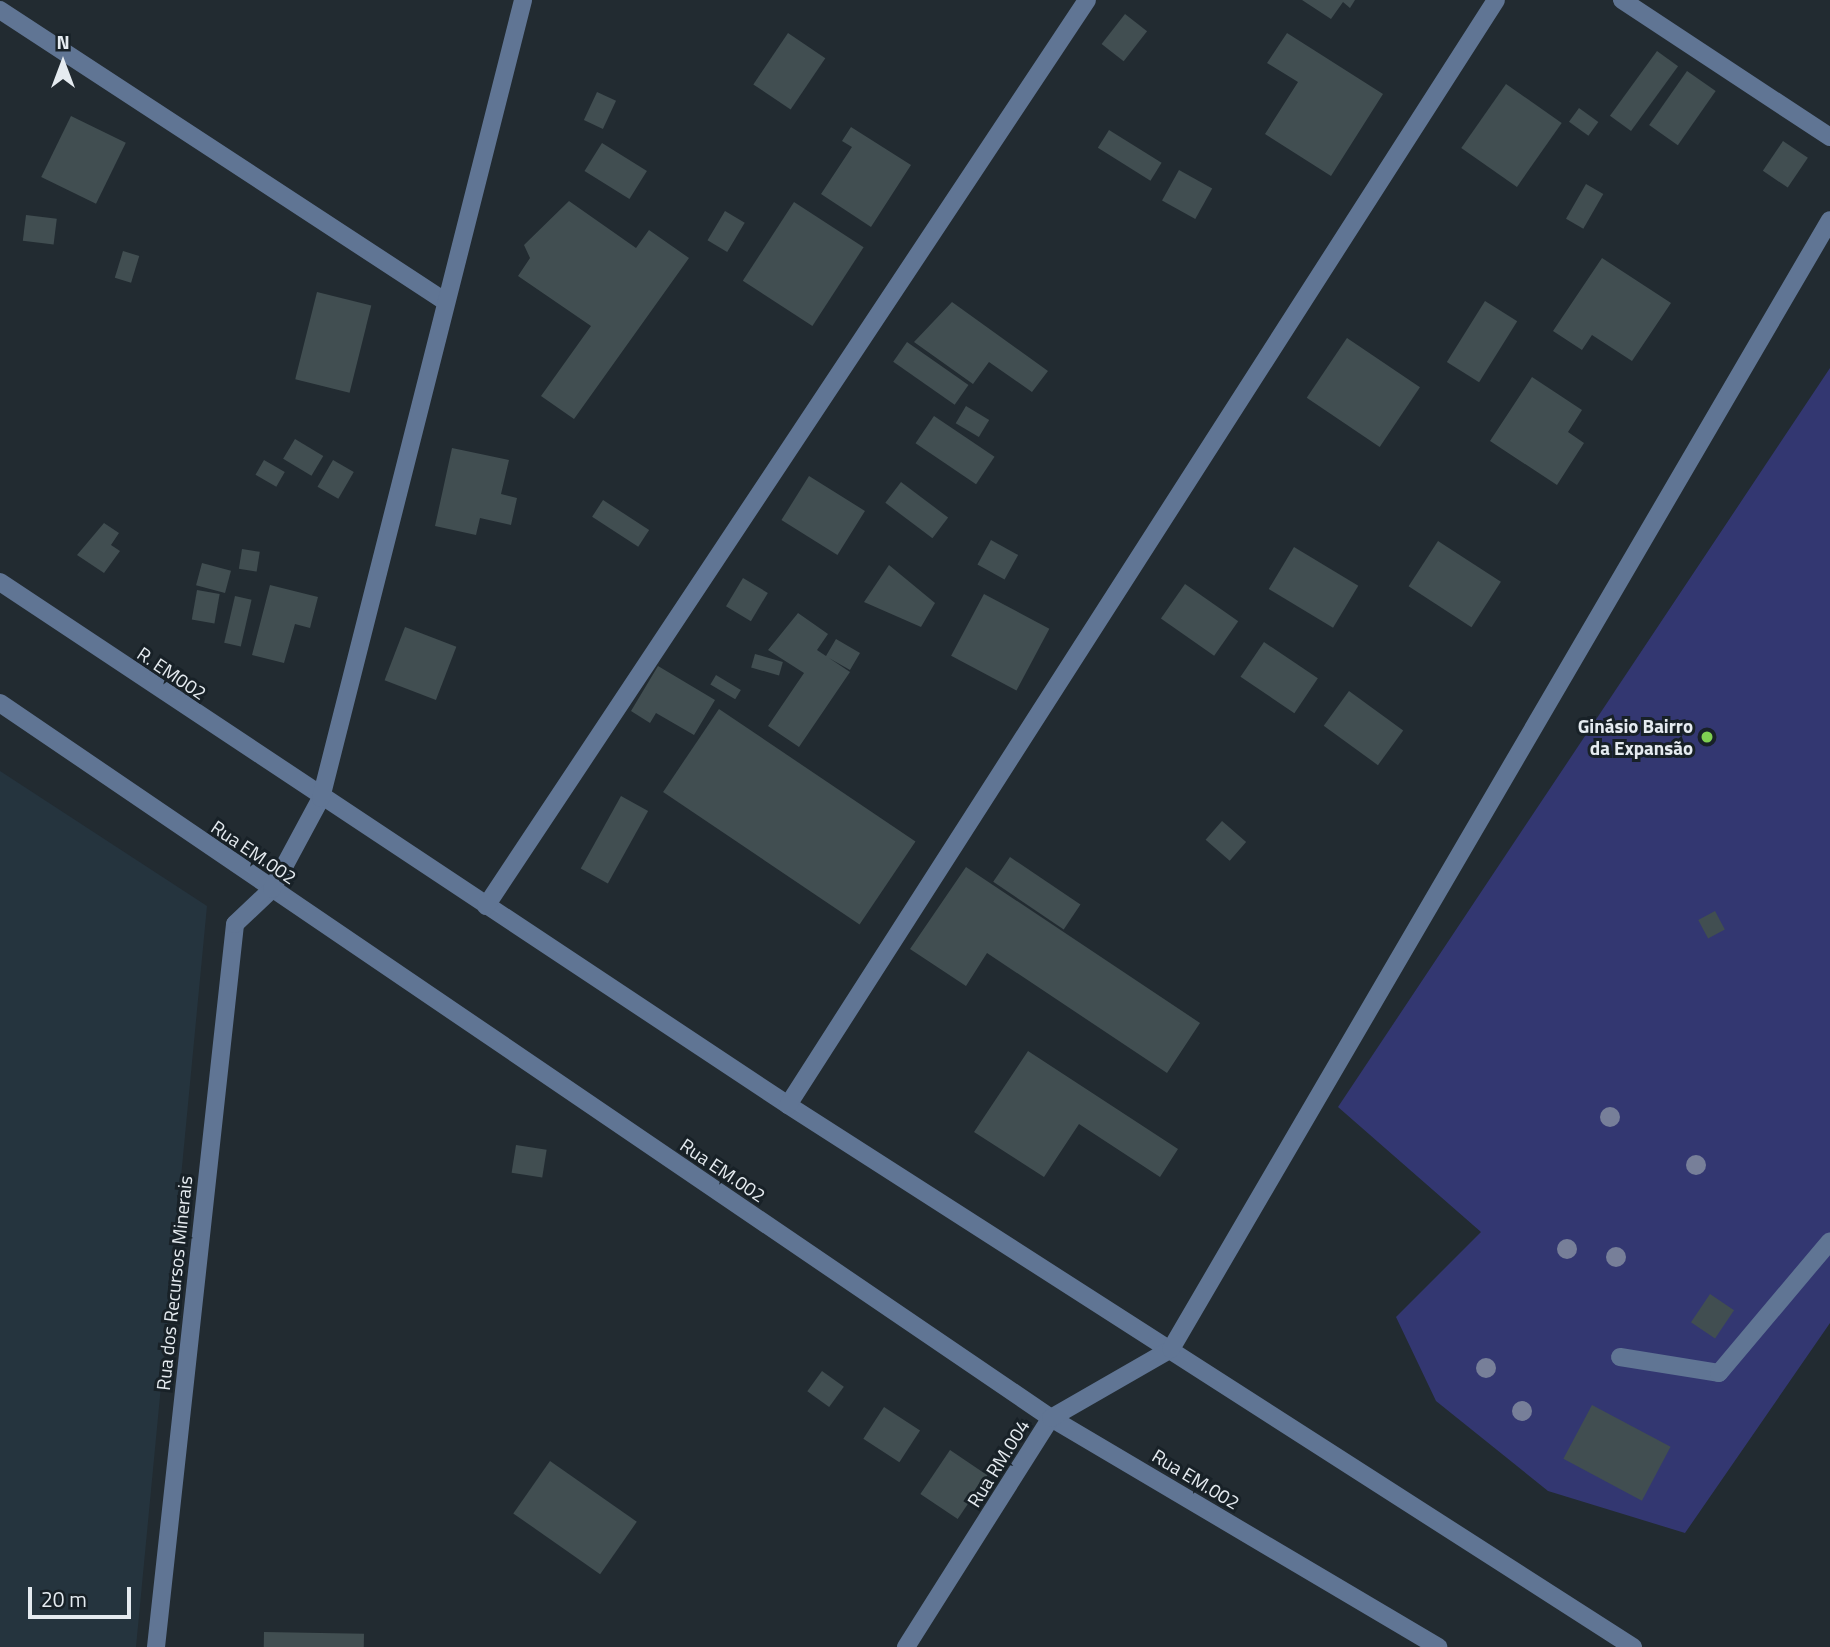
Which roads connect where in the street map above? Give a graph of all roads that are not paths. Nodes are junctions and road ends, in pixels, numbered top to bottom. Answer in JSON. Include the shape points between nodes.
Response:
{"nodes":[{"id":1,"x":523,"y":0,"type":"edge"},
{"id":2,"x":1087,"y":0,"type":"edge"},
{"id":3,"x":1496,"y":0,"type":"edge"},
{"id":4,"x":1622,"y":0,"type":"edge"},
{"id":5,"x":0,"y":10,"type":"edge"},
{"id":6,"x":1830,"y":138,"type":"edge"},
{"id":7,"x":1830,"y":220,"type":"edge"},
{"id":8,"x":443,"y":300,"type":"junction"},
{"id":9,"x":0,"y":582,"type":"edge"},
{"id":10,"x":0,"y":703,"type":"edge"},
{"id":11,"x":321,"y":798,"type":"junction"},
{"id":12,"x":272,"y":889,"type":"junction"},
{"id":13,"x":486,"y":906,"type":"junction"},
{"id":14,"x":788,"y":1105,"type":"junction"},
{"id":15,"x":1830,"y":1241,"type":"edge"},
{"id":16,"x":1171,"y":1349,"type":"junction"},
{"id":17,"x":1620,"y":1357,"type":"dead end"},
{"id":18,"x":1051,"y":1418,"type":"junction"},
{"id":19,"x":156,"y":1647,"type":"edge"},
{"id":20,"x":906,"y":1647,"type":"edge"},
{"id":21,"x":1438,"y":1647,"type":"edge"},
{"id":22,"x":1633,"y":1647,"type":"edge"}],
"edges":[{"from":1,"to":8,"type":"street"},
{"from":2,"to":13,"type":"street"},
{"from":3,"to":14,"type":"street"},
{"from":4,"to":6,"type":"street"},
{"from":5,"to":8,"type":"street"},
{"from":7,"to":16,"type":"street"},
{"from":8,"to":11,"type":"street"},
{"from":9,"to":11,"type":"street","name":"R. EM002"},
{"from":10,"to":12,"type":"street","name":"Rua EM.002"},
{"from":11,"to":12,"type":"street"},
{"from":11,"to":13,"type":"street"},
{"from":12,"to":18,"type":"street","name":"Rua EM.002"},
{"from":12,"to":19,"type":"street","name":"Rua dos Recursos Minerais","via":[[235,924]]},
{"from":13,"to":14,"type":"street"},
{"from":14,"to":16,"type":"street"},
{"from":15,"to":17,"type":"street","via":[[1719,1373]]},
{"from":16,"to":18,"type":"street","name":"Rua RM.004"},
{"from":16,"to":22,"type":"street"},
{"from":18,"to":20,"type":"street","name":"Rua RM.004"},
{"from":18,"to":21,"type":"street","name":"Rua EM.002"}]}
